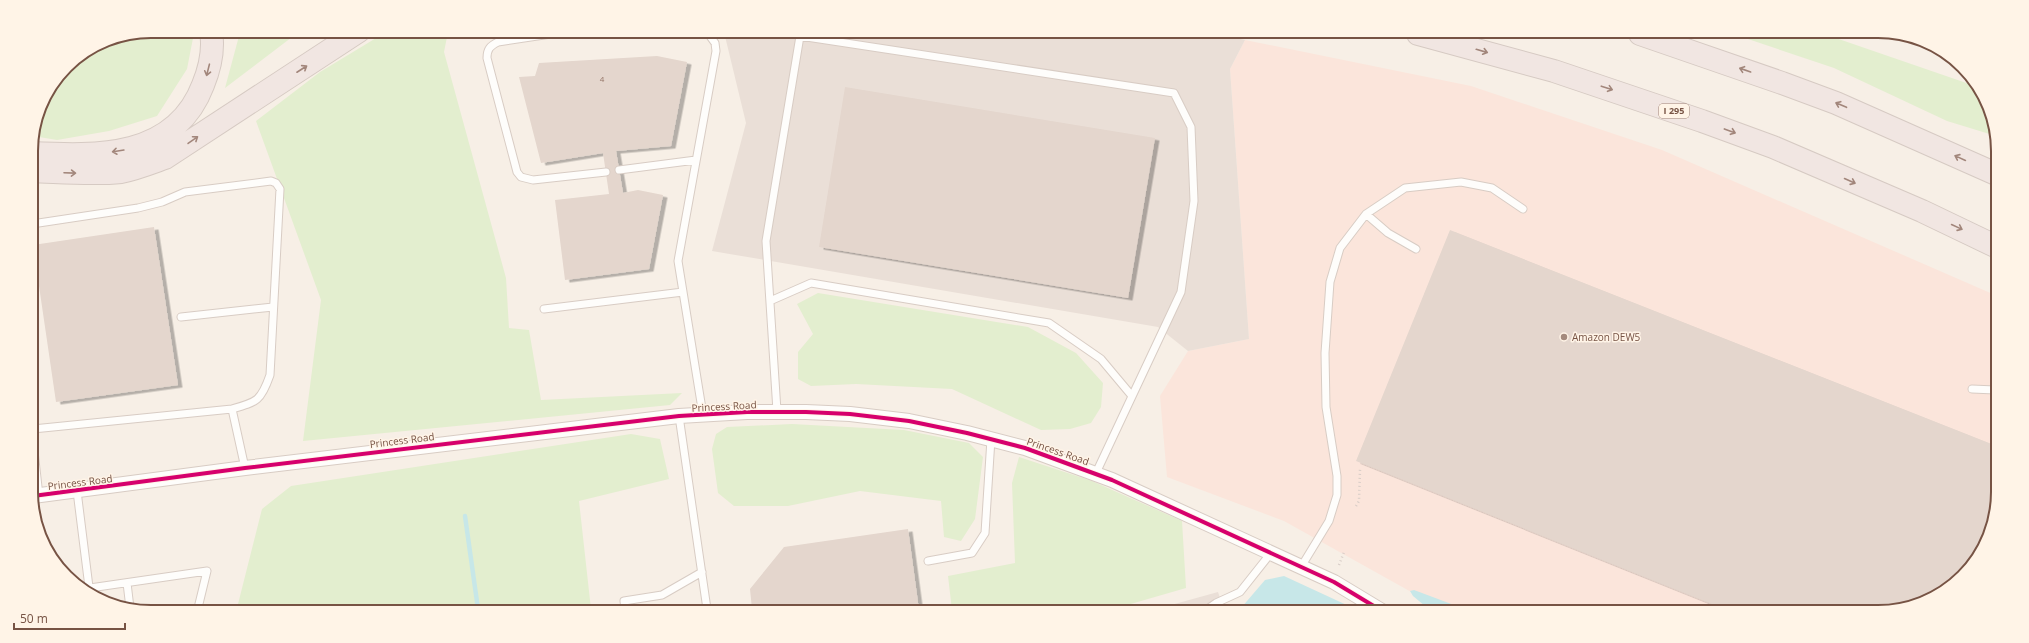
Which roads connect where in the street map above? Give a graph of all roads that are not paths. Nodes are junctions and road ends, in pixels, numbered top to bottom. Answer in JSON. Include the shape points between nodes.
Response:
{"nodes":[{"id":1,"x":211,"y":38,"type":"edge"},
{"id":2,"x":350,"y":38,"type":"edge"},
{"id":3,"x":524,"y":38,"type":"edge"},
{"id":4,"x":711,"y":38,"type":"edge"},
{"id":5,"x":800,"y":38,"type":"edge"},
{"id":6,"x":813,"y":38,"type":"edge"},
{"id":7,"x":1433,"y":38,"type":"edge"},
{"id":8,"x":1652,"y":38,"type":"edge"},
{"id":9,"x":38,"y":153,"type":"edge"},
{"id":10,"x":696,"y":160,"type":"junction"},
{"id":11,"x":619,"y":170,"type":"dead end"},
{"id":12,"x":38,"y":171,"type":"edge"},
{"id":13,"x":606,"y":172,"type":"dead end"},
{"id":14,"x":1991,"y":172,"type":"edge"},
{"id":15,"x":1523,"y":209,"type":"dead end"},
{"id":16,"x":1366,"y":214,"type":"junction"},
{"id":17,"x":38,"y":223,"type":"edge"},
{"id":18,"x":1991,"y":244,"type":"edge"},
{"id":19,"x":1416,"y":249,"type":"dead end"},
{"id":20,"x":683,"y":292,"type":"junction"},
{"id":21,"x":770,"y":301,"type":"junction"},
{"id":22,"x":273,"y":307,"type":"junction"},
{"id":23,"x":544,"y":309,"type":"dead end"},
{"id":24,"x":181,"y":317,"type":"dead end"},
{"id":25,"x":1972,"y":389,"type":"dead end"},
{"id":26,"x":1991,"y":390,"type":"edge"},
{"id":27,"x":1132,"y":396,"type":"junction"},
{"id":28,"x":232,"y":409,"type":"junction"},
{"id":29,"x":777,"y":412,"type":"junction"},
{"id":30,"x":703,"y":415,"type":"junction"},
{"id":31,"x":679,"y":416,"type":"junction"},
{"id":32,"x":38,"y":428,"type":"edge"},
{"id":33,"x":991,"y":439,"type":"junction"},
{"id":34,"x":245,"y":468,"type":"junction"},
{"id":35,"x":1096,"y":473,"type":"junction"},
{"id":36,"x":77,"y":491,"type":"junction"},
{"id":37,"x":38,"y":496,"type":"edge"},
{"id":38,"x":1271,"y":553,"type":"junction"},
{"id":39,"x":928,"y":561,"type":"dead end"},
{"id":40,"x":1301,"y":567,"type":"junction"},
{"id":41,"x":702,"y":572,"type":"junction"},
{"id":42,"x":127,"y":583,"type":"junction"},
{"id":43,"x":87,"y":585,"type":"edge"},
{"id":44,"x":94,"y":590,"type":"edge"},
{"id":45,"x":129,"y":602,"type":"edge"},
{"id":46,"x":199,"y":605,"type":"edge"},
{"id":47,"x":624,"y":605,"type":"edge"},
{"id":48,"x":706,"y":605,"type":"edge"},
{"id":49,"x":1213,"y":605,"type":"edge"},
{"id":50,"x":1372,"y":605,"type":"edge"}],
"edges":[{"from":1,"to":9,"type":"highway","one_way":true,"via":[[208,73],[201,92],[178,123],[163,135],[134,148],[104,153]]},
{"from":12,"to":2,"type":"highway","one_way":true,"via":[[121,172],[165,158]]},
{"from":3,"to":13,"type":"lane","via":[[498,42],[487,52],[517,172],[521,177],[534,180]]},
{"from":4,"to":10,"type":"lane","via":[[716,50]]},
{"from":5,"to":21,"type":"lane","via":[[766,241]]},
{"from":6,"to":27,"type":"lane","via":[[1174,93],[1191,127],[1194,200],[1192,216],[1181,292]]},
{"from":7,"to":18,"type":"highway","number":"I 295","one_way":true,"via":[[1554,71],[1773,147],[1922,211]]},
{"from":14,"to":8,"type":"highway","one_way":true,"via":[[1836,103]]},
{"from":10,"to":11,"type":"lane"},
{"from":10,"to":20,"type":"lane","via":[[678,261]]},
{"from":15,"to":16,"type":"lane","via":[[1492,188],[1460,182],[1405,188]]},
{"from":16,"to":19,"type":"lane","via":[[1388,233]]},
{"from":16,"to":40,"type":"lane","via":[[1340,248],[1330,282],[1325,353],[1326,407],[1337,476],[1337,495],[1329,521]]},
{"from":17,"to":22,"type":"lane","via":[[138,208],[162,202],[185,192],[272,181],[280,189]]},
{"from":20,"to":23,"type":"lane"},
{"from":20,"to":30,"type":"lane"},
{"from":21,"to":27,"type":"lane","via":[[811,283],[1049,323],[1100,359]]},
{"from":21,"to":29,"type":"lane"},
{"from":22,"to":24,"type":"lane"},
{"from":22,"to":28,"type":"lane","via":[[270,375],[264,392],[255,403]]},
{"from":25,"to":26,"type":"lane"},
{"from":27,"to":35,"type":"lane"},
{"from":28,"to":32,"type":"lane"},
{"from":28,"to":34,"type":"lane"},
{"from":29,"to":30,"type":"street","name":"Princess Road"},
{"from":29,"to":33,"type":"street","name":"Princess Road","via":[[850,414]]},
{"from":30,"to":31,"type":"street","name":"Princess Road"},
{"from":31,"to":34,"type":"street","name":"Princess Road"},
{"from":31,"to":41,"type":"lane"},
{"from":33,"to":35,"type":"street","name":"Princess Road"},
{"from":33,"to":39,"type":"lane","via":[[985,533],[972,553]]},
{"from":34,"to":36,"type":"street","name":"Princess Road"},
{"from":35,"to":38,"type":"street","name":"Princess Road"},
{"from":36,"to":37,"type":"street","name":"Princess Road"},
{"from":36,"to":43,"type":"lane"},
{"from":38,"to":40,"type":"street","name":"Princess Road"},
{"from":38,"to":49,"type":"lane","via":[[1240,592]]},
{"from":40,"to":50,"type":"street","name":"Princess Road","via":[[1334,582]]},
{"from":41,"to":47,"type":"lane","via":[[662,595],[624,601]]},
{"from":41,"to":48,"type":"lane"},
{"from":42,"to":44,"type":"lane"},
{"from":42,"to":45,"type":"lane"},
{"from":42,"to":46,"type":"lane","via":[[207,571]]}]}
